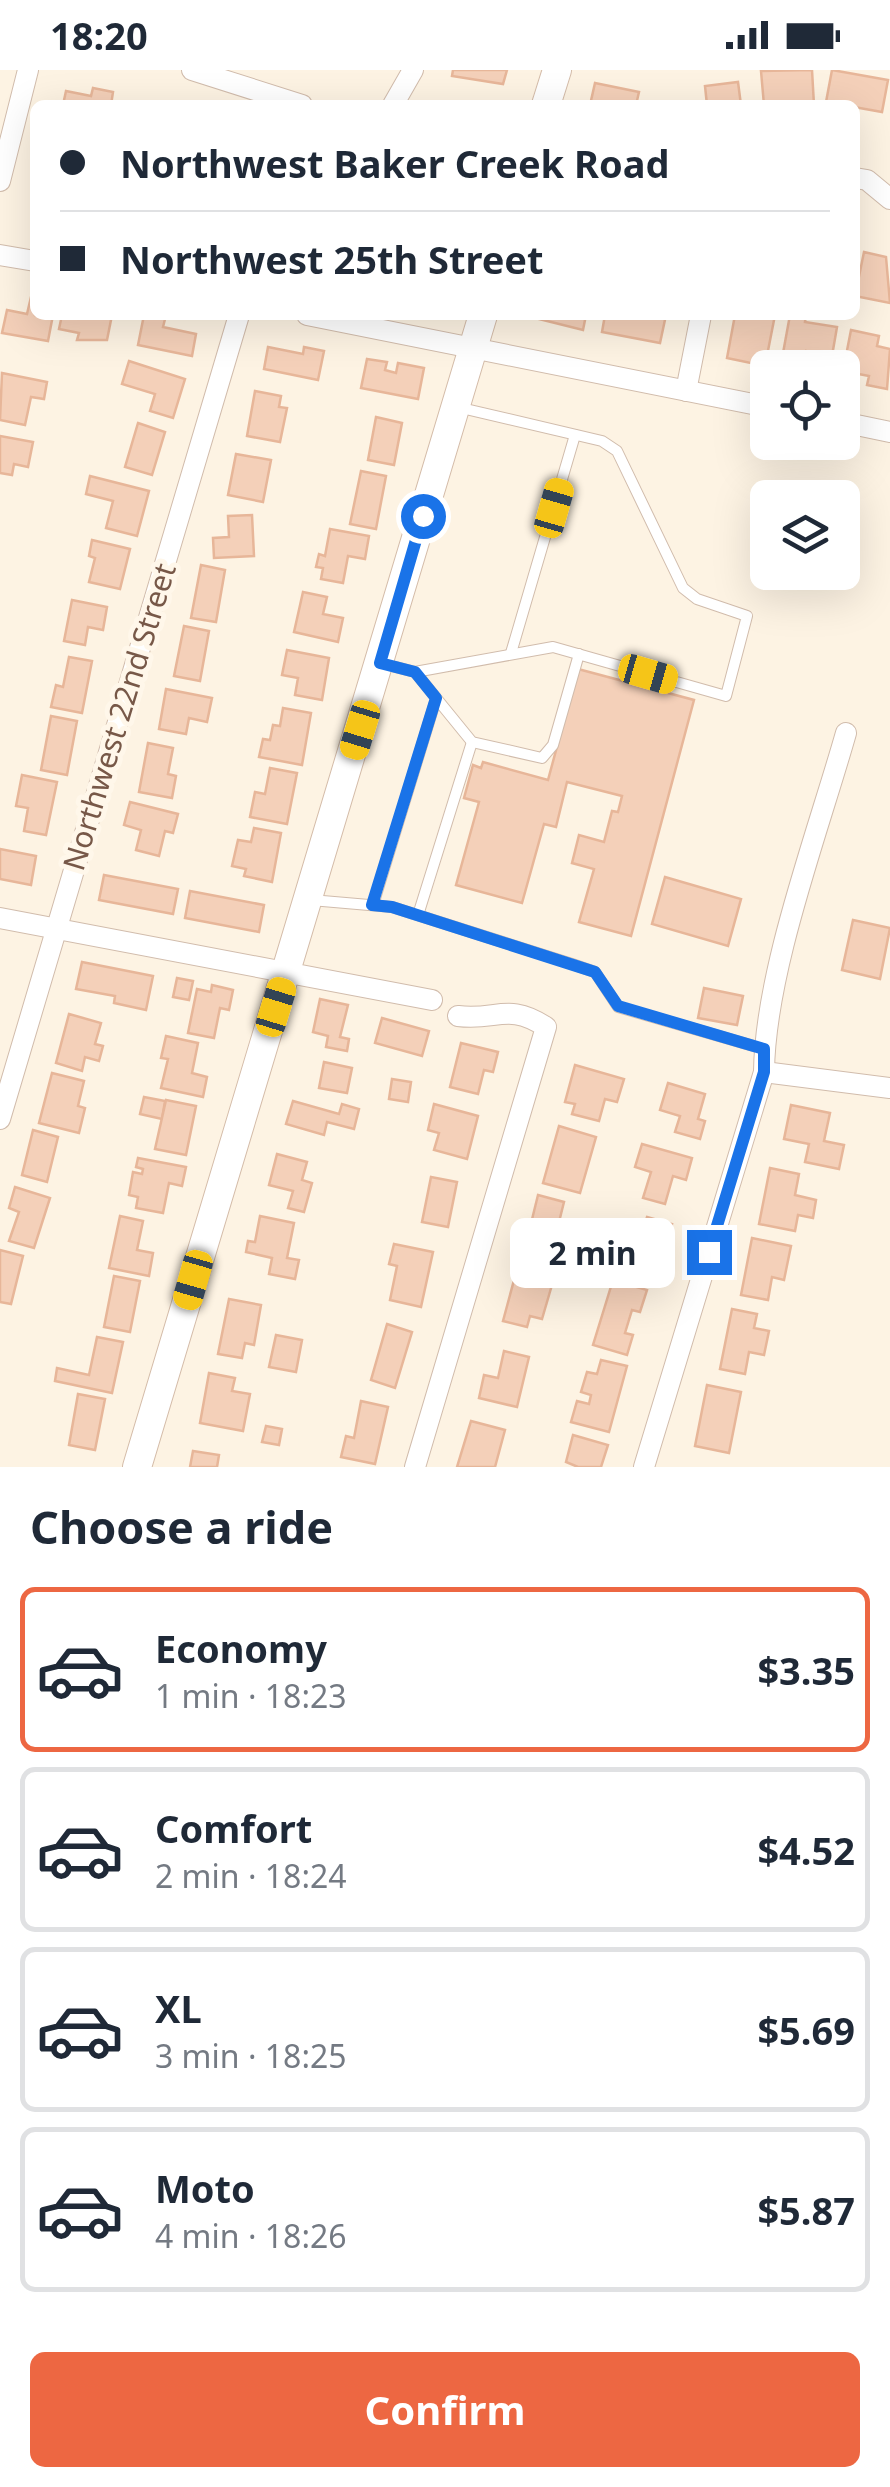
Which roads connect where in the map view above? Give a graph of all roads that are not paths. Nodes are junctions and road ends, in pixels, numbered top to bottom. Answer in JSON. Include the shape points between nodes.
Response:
{"nodes":[{"id":1,"x":28,"y":70,"type":"edge"},
{"id":2,"x":192,"y":70,"type":"edge"},
{"id":3,"x":413,"y":70,"type":"edge"},
{"id":4,"x":557,"y":70,"type":"edge"},
{"id":5,"x":286,"y":100,"type":"edge"},
{"id":6,"x":396,"y":100,"type":"edge"},
{"id":7,"x":548,"y":100,"type":"edge"},
{"id":8,"x":860,"y":179,"type":"edge"},
{"id":9,"x":0,"y":180,"type":"edge"},
{"id":10,"x":890,"y":198,"type":"edge"},
{"id":11,"x":0,"y":254,"type":"edge"},
{"id":12,"x":30,"y":261,"type":"edge"},
{"id":13,"x":238,"y":320,"type":"edge"},
{"id":14,"x":332,"y":320,"type":"edge"},
{"id":15,"x":482,"y":320,"type":"edge"},
{"id":16,"x":700,"y":320,"type":"edge"},
{"id":17,"x":474,"y":348,"type":"junction"},
{"id":18,"x":686,"y":391,"type":"junction"},
{"id":19,"x":750,"y":403,"type":"edge"},
{"id":20,"x":456,"y":407,"type":"junction"},
{"id":21,"x":860,"y":426,"type":"edge"},
{"id":22,"x":890,"y":432,"type":"edge"},
{"id":23,"x":575,"y":435,"type":"junction"},
{"id":24,"x":511,"y":653,"type":"junction"},
{"id":25,"x":578,"y":654,"type":"junction"},
{"id":26,"x":380,"y":663,"type":"junction"},
{"id":27,"x":415,"y":672,"type":"junction"},
{"id":28,"x":436,"y":698,"type":"junction"},
{"id":29,"x":846,"y":733,"type":"dead end"},
{"id":30,"x":472,"y":742,"type":"junction"},
{"id":31,"x":309,"y":900,"type":"junction"},
{"id":32,"x":372,"y":905,"type":"junction"},
{"id":33,"x":418,"y":915,"type":"junction"},
{"id":34,"x":0,"y":918,"type":"edge"},
{"id":35,"x":57,"y":929,"type":"junction"},
{"id":36,"x":287,"y":974,"type":"junction"},
{"id":37,"x":432,"y":1000,"type":"dead end"},
{"id":38,"x":458,"y":1016,"type":"dead end"},
{"id":39,"x":764,"y":1049,"type":"junction"},
{"id":40,"x":764,"y":1072,"type":"junction"},
{"id":41,"x":890,"y":1088,"type":"edge"},
{"id":42,"x":0,"y":1119,"type":"edge"},
{"id":43,"x":137,"y":1467,"type":"edge"},
{"id":44,"x":415,"y":1467,"type":"edge"},
{"id":45,"x":644,"y":1467,"type":"edge"}],
"edges":[{"from":1,"to":9,"type":"street"},
{"from":2,"to":5,"type":"street"},
{"from":3,"to":6,"type":"street"},
{"from":4,"to":7,"type":"main road"},
{"from":8,"to":10,"type":"street"},
{"from":11,"to":12,"type":"street"},
{"from":13,"to":35,"type":"street","name":"Northwest 22nd Street"},
{"from":14,"to":17,"type":"street"},
{"from":15,"to":17,"type":"main road"},
{"from":16,"to":18,"type":"street"},
{"from":17,"to":18,"type":"street"},
{"from":17,"to":20,"type":"main road"},
{"from":18,"to":19,"type":"street"},
{"from":20,"to":23,"type":"lane"},
{"from":20,"to":26,"type":"main road"},
{"from":21,"to":22,"type":"street"},
{"from":23,"to":24,"type":"lane"},
{"from":23,"to":25,"type":"lane","via":[[617,450],[683,588],[747,616],[726,696]]},
{"from":24,"to":25,"type":"lane","via":[[553,648]]},
{"from":24,"to":27,"type":"lane"},
{"from":25,"to":30,"type":"lane","via":[[548,755],[535,758]]},
{"from":26,"to":27,"type":"lane"},
{"from":26,"to":31,"type":"main road"},
{"from":27,"to":28,"type":"lane"},
{"from":28,"to":30,"type":"lane"},
{"from":28,"to":32,"type":"lane"},
{"from":29,"to":39,"type":"street"},
{"from":30,"to":33,"type":"lane"},
{"from":31,"to":32,"type":"lane"},
{"from":31,"to":36,"type":"main road"},
{"from":32,"to":33,"type":"lane"},
{"from":33,"to":39,"type":"lane","via":[[595,972],[618,1006]]},
{"from":34,"to":35,"type":"street"},
{"from":35,"to":36,"type":"street"},
{"from":35,"to":42,"type":"street","name":"Northwest 22nd Street"},
{"from":36,"to":37,"type":"street"},
{"from":36,"to":43,"type":"main road"},
{"from":38,"to":44,"type":"street","via":[[507,1010],[546,1028]]},
{"from":39,"to":40,"type":"street"},
{"from":40,"to":41,"type":"street"},
{"from":40,"to":45,"type":"street"}]}
